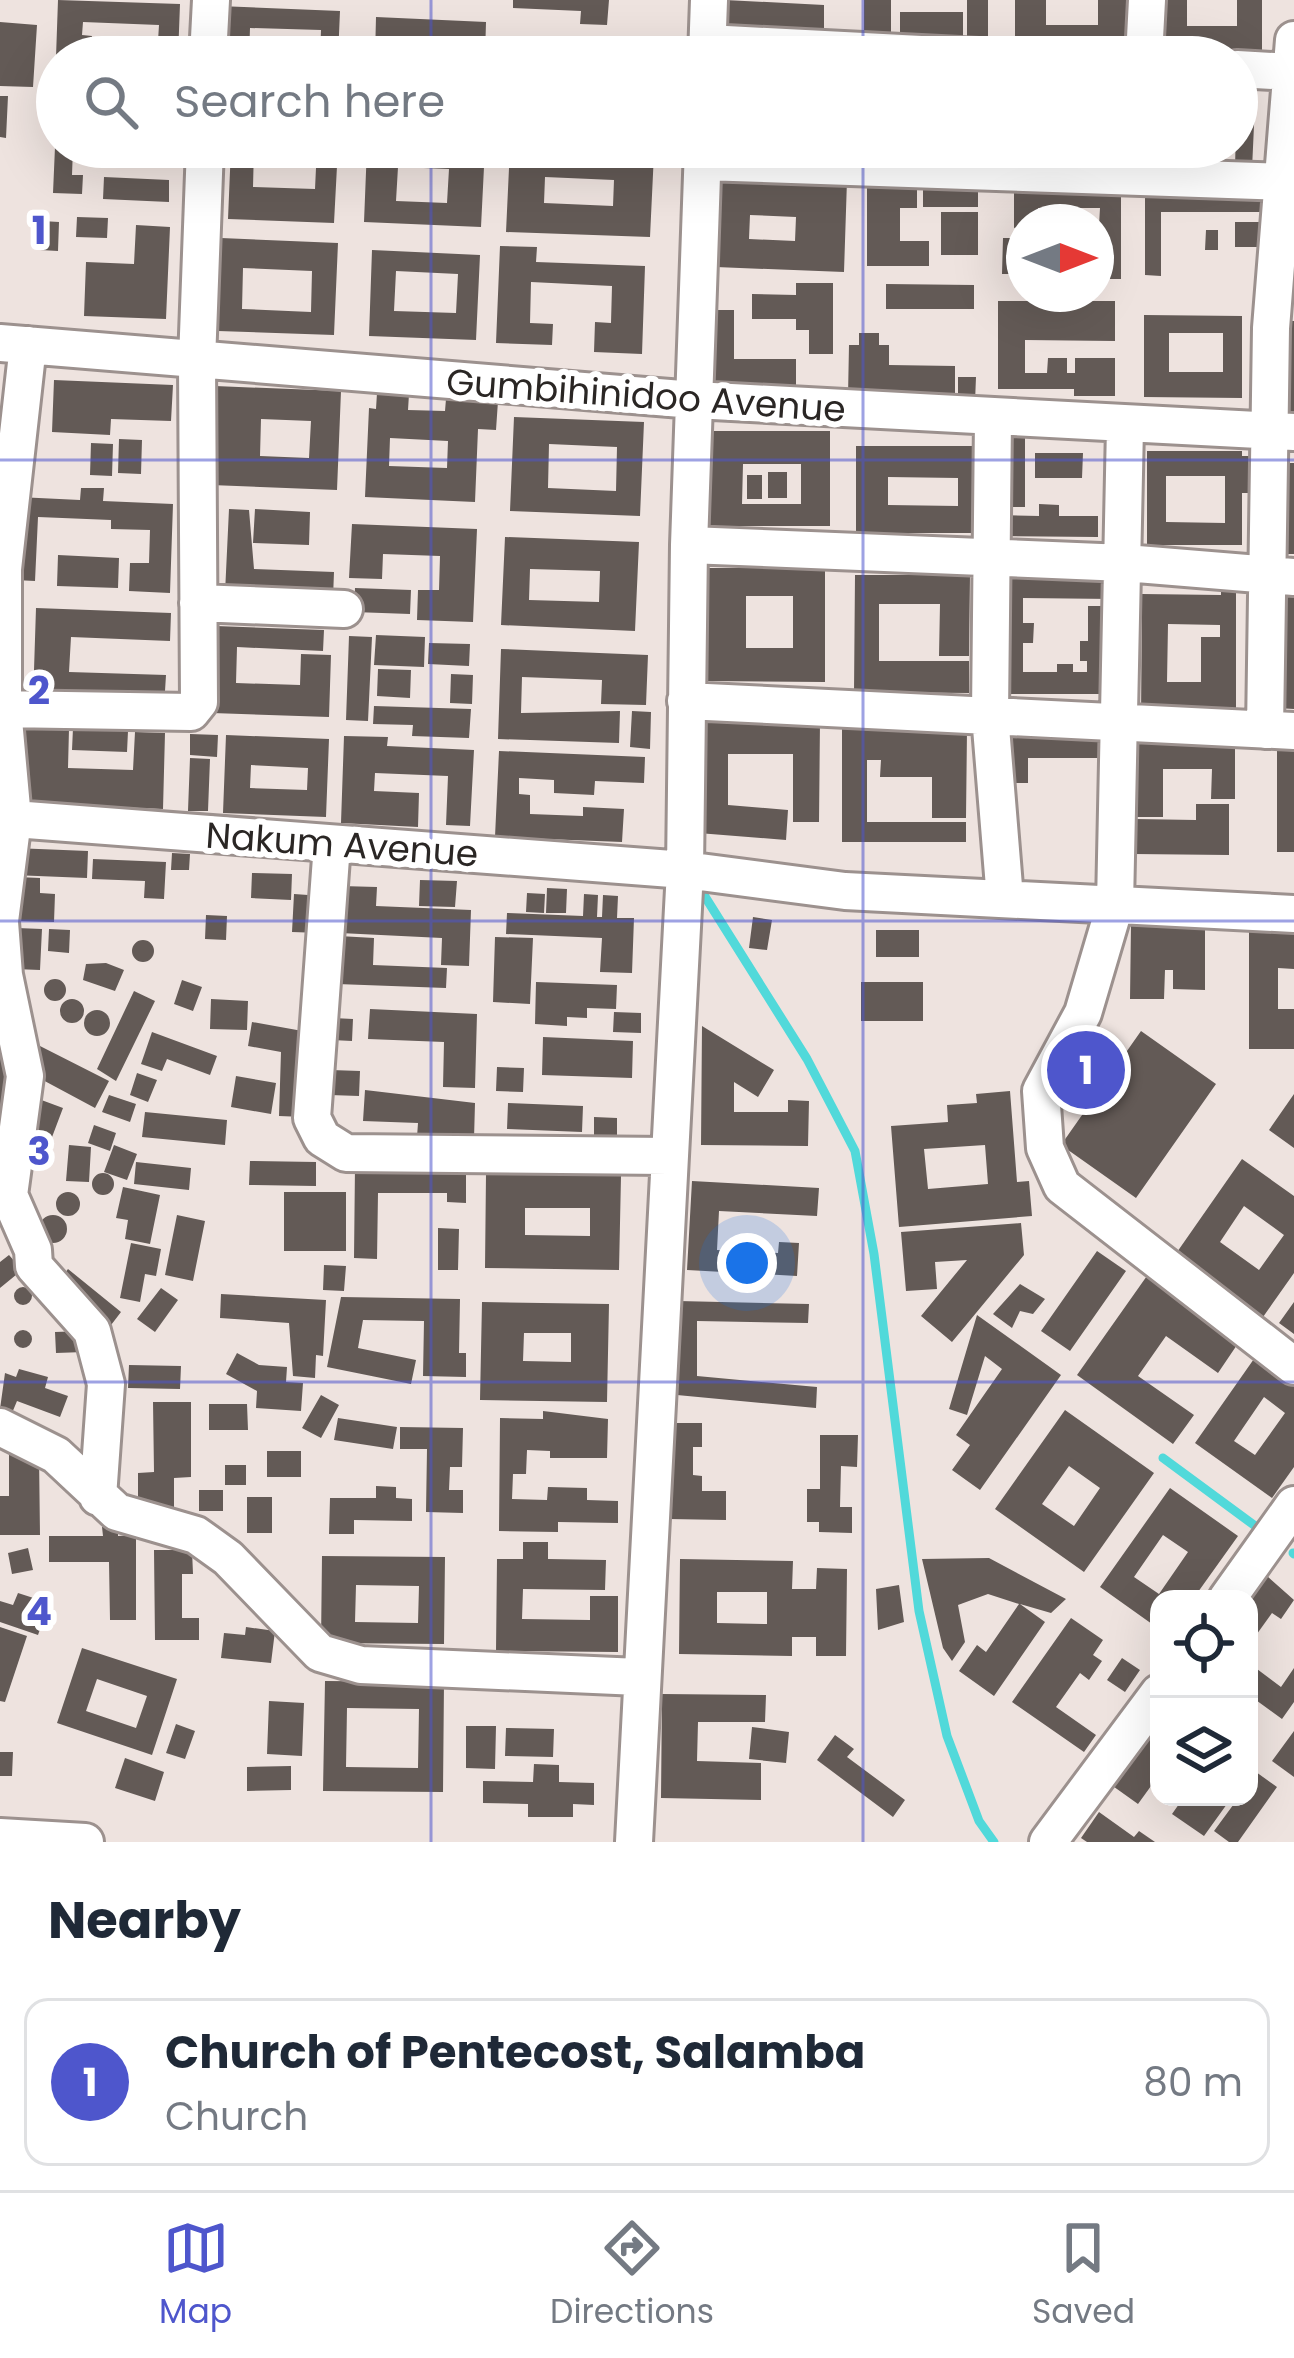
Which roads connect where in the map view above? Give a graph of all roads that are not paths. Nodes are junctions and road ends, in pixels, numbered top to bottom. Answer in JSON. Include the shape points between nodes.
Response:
{"nodes":[{"id":1,"x":211,"y":0,"type":"edge"},
{"id":2,"x":709,"y":0,"type":"edge"},
{"id":3,"x":1147,"y":0,"type":"edge"},
{"id":4,"x":209,"y":36,"type":"edge"},
{"id":5,"x":708,"y":36,"type":"edge"},
{"id":6,"x":1145,"y":36,"type":"edge"},
{"id":7,"x":1293,"y":56,"type":"edge"},
{"id":8,"x":1258,"y":64,"type":"edge"},
{"id":9,"x":204,"y":168,"type":"edge"},
{"id":10,"x":703,"y":168,"type":"edge"},
{"id":11,"x":1183,"y":168,"type":"edge"},
{"id":12,"x":1285,"y":182,"type":"junction"},
{"id":13,"x":14,"y":344,"type":"edge"},
{"id":14,"x":197,"y":362,"type":"junction"},
{"id":15,"x":694,"y":400,"type":"junction"},
{"id":16,"x":993,"y":418,"type":"junction"},
{"id":17,"x":1125,"y":426,"type":"junction"},
{"id":18,"x":1282,"y":432,"type":"edge"},
{"id":19,"x":689,"y":545,"type":"junction"},
{"id":20,"x":991,"y":557,"type":"junction"},
{"id":21,"x":1124,"y":563,"type":"junction"},
{"id":22,"x":1281,"y":577,"type":"edge"},
{"id":23,"x":198,"y":603,"type":"junction"},
{"id":24,"x":344,"y":609,"type":"dead end"},
{"id":25,"x":686,"y":701,"type":"junction"},
{"id":26,"x":3,"y":710,"type":"junction"},
{"id":27,"x":990,"y":715,"type":"junction"},
{"id":28,"x":1121,"y":724,"type":"junction"},
{"id":29,"x":1280,"y":730,"type":"edge"},
{"id":30,"x":7,"y":819,"type":"edge"},
{"id":31,"x":332,"y":844,"type":"junction"},
{"id":32,"x":685,"y":870,"type":"junction"},
{"id":33,"x":1005,"y":899,"type":"junction"},
{"id":34,"x":1115,"y":904,"type":"junction"},
{"id":35,"x":1294,"y":914,"type":"edge"},
{"id":36,"x":0,"y":922,"type":"edge"},
{"id":37,"x":668,"y":1156,"type":"junction"},
{"id":38,"x":5,"y":1195,"type":"edge"},
{"id":39,"x":1294,"y":1366,"type":"edge"},
{"id":40,"x":0,"y":1426,"type":"edge"},
{"id":41,"x":98,"y":1497,"type":"junction"},
{"id":42,"x":1294,"y":1505,"type":"edge"},
{"id":43,"x":1233,"y":1590,"type":"edge"},
{"id":44,"x":638,"y":1677,"type":"junction"},
{"id":45,"x":1155,"y":1698,"type":"edge"},
{"id":46,"x":0,"y":1837,"type":"edge"},
{"id":47,"x":86,"y":1842,"type":"edge"},
{"id":48,"x":634,"y":1842,"type":"edge"},
{"id":49,"x":1048,"y":1842,"type":"edge"}],
"edges":[{"from":1,"to":4,"type":"street"},
{"from":2,"to":5,"type":"street"},
{"from":3,"to":6,"type":"street"},
{"from":7,"to":8,"type":"street"},
{"from":7,"to":12,"type":"street"},
{"from":9,"to":14,"type":"street"},
{"from":10,"to":15,"type":"street"},
{"from":11,"to":12,"type":"street"},
{"from":12,"to":18,"type":"street","via":[[1271,328]]},
{"from":13,"to":14,"type":"street","name":"Gumbihinidoo Avenue"},
{"from":13,"to":26,"type":"street"},
{"from":14,"to":15,"type":"street","name":"Gumbihinidoo Avenue"},
{"from":14,"to":23,"type":"street"},
{"from":15,"to":16,"type":"street","name":"Gumbihinidoo Avenue"},
{"from":15,"to":19,"type":"street"},
{"from":16,"to":17,"type":"street","name":"Gumbihinidoo Avenue"},
{"from":16,"to":20,"type":"street"},
{"from":17,"to":18,"type":"street","name":"Gumbihinidoo Avenue"},
{"from":17,"to":21,"type":"street"},
{"from":18,"to":22,"type":"street"},
{"from":19,"to":20,"type":"street"},
{"from":19,"to":25,"type":"street"},
{"from":20,"to":21,"type":"street"},
{"from":20,"to":27,"type":"street"},
{"from":21,"to":22,"type":"street"},
{"from":21,"to":28,"type":"street"},
{"from":22,"to":29,"type":"street"},
{"from":23,"to":24,"type":"street"},
{"from":23,"to":26,"type":"street","via":[[199,702],[191,712]]},
{"from":25,"to":27,"type":"street"},
{"from":25,"to":32,"type":"street"},
{"from":26,"to":30,"type":"street"},
{"from":27,"to":28,"type":"street"},
{"from":27,"to":33,"type":"street"},
{"from":28,"to":29,"type":"street"},
{"from":28,"to":34,"type":"street"},
{"from":30,"to":31,"type":"street","name":"Nakum Avenue"},
{"from":30,"to":36,"type":"street"},
{"from":31,"to":32,"type":"street","name":"Nakum Avenue"},
{"from":31,"to":37,"type":"street","via":[[312,1118],[322,1138],[346,1153]]},
{"from":32,"to":33,"type":"street","name":"Nakum Avenue","via":[[845,891]]},
{"from":32,"to":37,"type":"street"},
{"from":33,"to":34,"type":"street","name":"Nakum Avenue"},
{"from":34,"to":35,"type":"street","name":"Nakum Avenue"},
{"from":34,"to":39,"type":"street","via":[[1083,1013],[1041,1091],[1046,1148],[1063,1186]]},
{"from":36,"to":38,"type":"street","via":[[25,1076]]},
{"from":37,"to":44,"type":"street"},
{"from":38,"to":41,"type":"street","via":[[42,1280],[92,1331],[106,1384]]},
{"from":40,"to":41,"type":"street","via":[[56,1455]]},
{"from":41,"to":44,"type":"street","via":[[117,1512],[196,1534],[320,1653],[362,1666]]},
{"from":42,"to":43,"type":"street"},
{"from":44,"to":48,"type":"street"},
{"from":45,"to":49,"type":"street"},
{"from":46,"to":47,"type":"street"}]}
